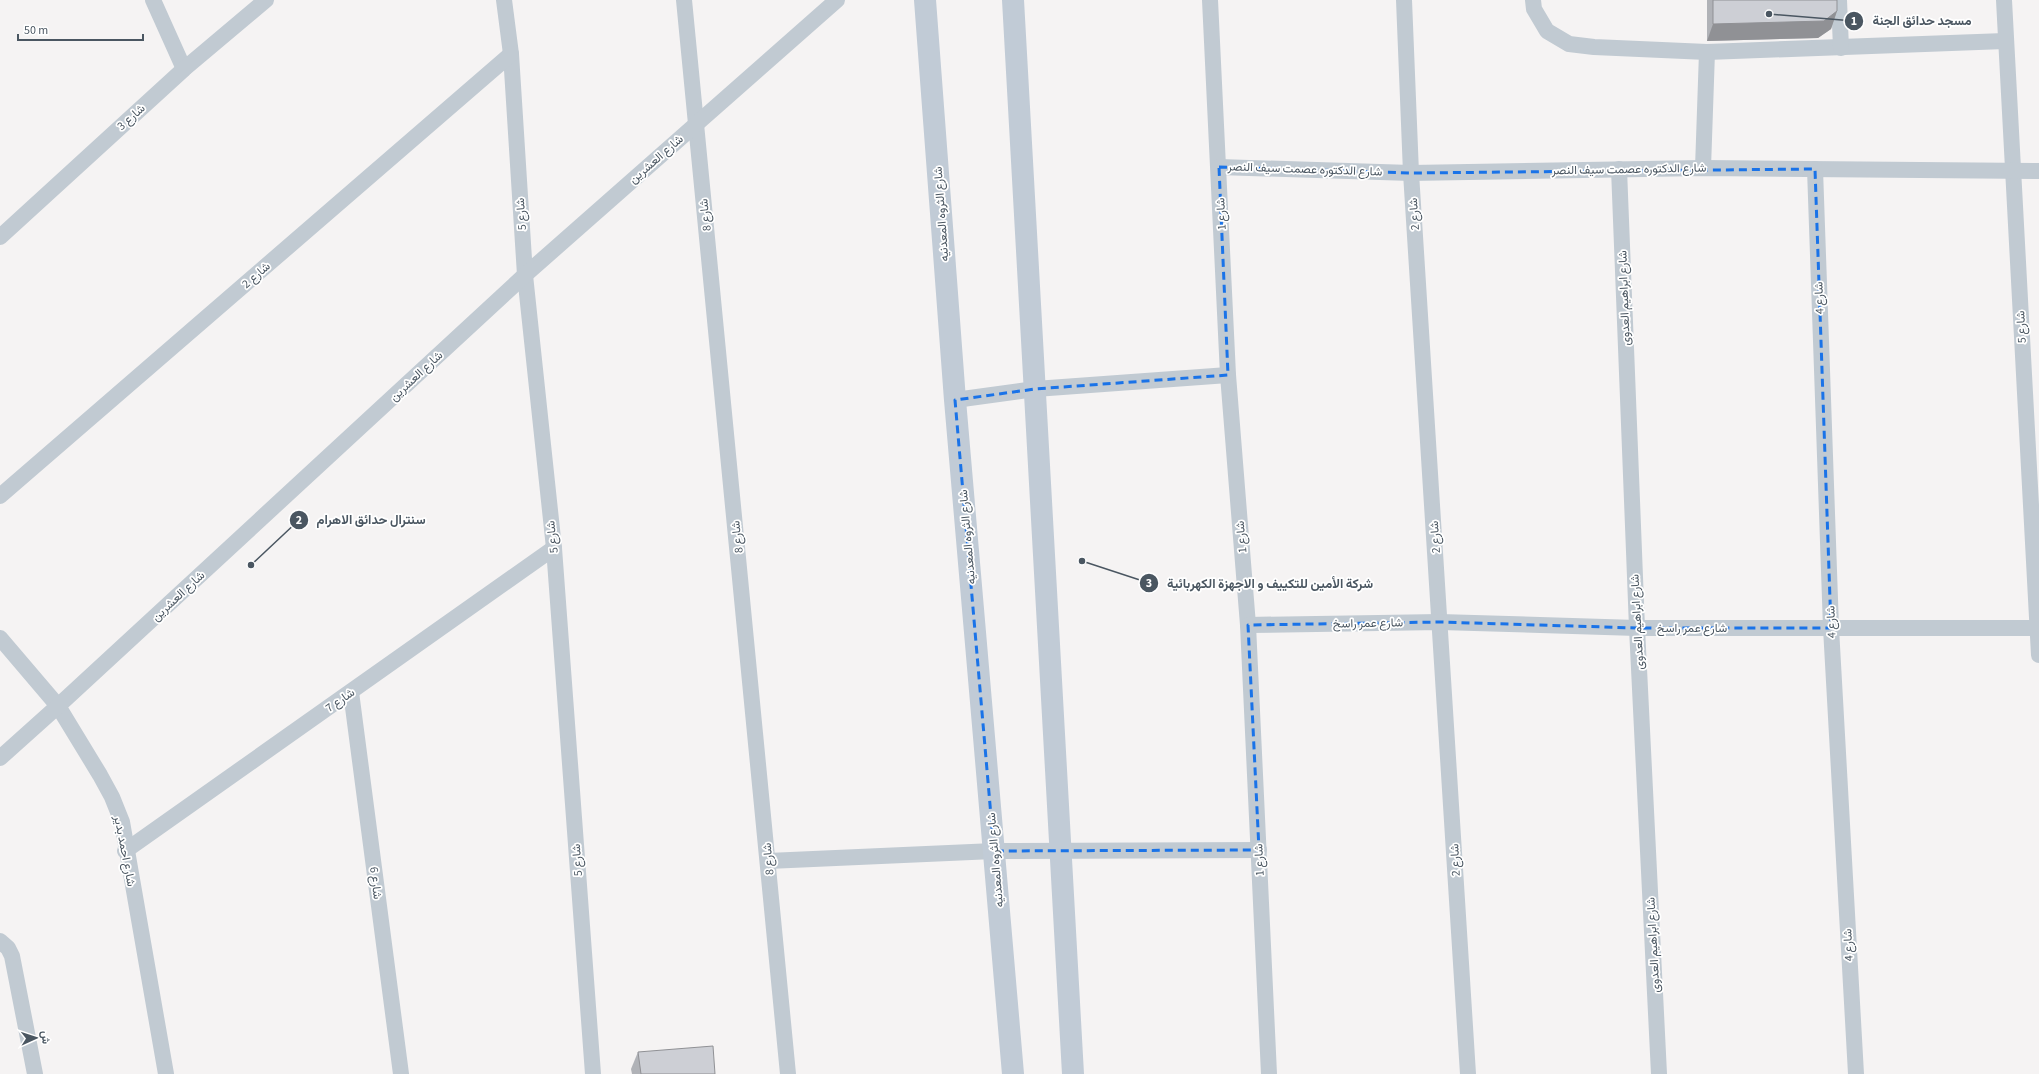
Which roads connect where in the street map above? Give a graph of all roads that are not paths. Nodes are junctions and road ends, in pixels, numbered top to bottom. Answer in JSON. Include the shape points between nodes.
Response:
{"nodes":[{"id":1,"x":153,"y":0,"type":"edge"},
{"id":2,"x":266,"y":0,"type":"edge"},
{"id":3,"x":504,"y":0,"type":"edge"},
{"id":4,"x":684,"y":0,"type":"edge"},
{"id":5,"x":837,"y":0,"type":"edge"},
{"id":6,"x":925,"y":0,"type":"edge"},
{"id":7,"x":1012,"y":0,"type":"edge"},
{"id":8,"x":1210,"y":0,"type":"edge"},
{"id":9,"x":1404,"y":0,"type":"edge"},
{"id":10,"x":1533,"y":0,"type":"edge"},
{"id":11,"x":1840,"y":0,"type":"edge"},
{"id":12,"x":2004,"y":0,"type":"edge"},
{"id":13,"x":2005,"y":41,"type":"junction"},
{"id":14,"x":1841,"y":48,"type":"junction"},
{"id":15,"x":1707,"y":52,"type":"junction"},
{"id":16,"x":511,"y":54,"type":"junction"},
{"id":17,"x":184,"y":69,"type":"junction"},
{"id":18,"x":696,"y":124,"type":"junction"},
{"id":19,"x":1219,"y":167,"type":"junction"},
{"id":20,"x":1703,"y":168,"type":"junction"},
{"id":21,"x":1619,"y":169,"type":"junction"},
{"id":22,"x":1814,"y":169,"type":"junction"},
{"id":23,"x":2012,"y":171,"type":"junction"},
{"id":24,"x":2039,"y":171,"type":"edge"},
{"id":25,"x":1411,"y":172,"type":"junction"},
{"id":26,"x":0,"y":237,"type":"edge"},
{"id":27,"x":525,"y":275,"type":"junction"},
{"id":28,"x":1228,"y":375,"type":"junction"},
{"id":29,"x":1035,"y":389,"type":"junction"},
{"id":30,"x":955,"y":400,"type":"junction"},
{"id":31,"x":0,"y":496,"type":"edge"},
{"id":32,"x":554,"y":548,"type":"junction"},
{"id":33,"x":1440,"y":622,"type":"junction"},
{"id":34,"x":1248,"y":625,"type":"junction"},
{"id":35,"x":1637,"y":628,"type":"junction"},
{"id":36,"x":1831,"y":628,"type":"junction"},
{"id":37,"x":2038,"y":628,"type":"edge"},
{"id":38,"x":0,"y":638,"type":"edge"},
{"id":39,"x":2039,"y":655,"type":"edge"},
{"id":40,"x":351,"y":692,"type":"junction"},
{"id":41,"x":58,"y":706,"type":"junction"},
{"id":42,"x":0,"y":758,"type":"edge"},
{"id":43,"x":1061,"y":850,"type":"junction"},
{"id":44,"x":1259,"y":850,"type":"junction"},
{"id":45,"x":125,"y":851,"type":"junction"},
{"id":46,"x":994,"y":851,"type":"junction"},
{"id":47,"x":768,"y":861,"type":"junction"},
{"id":48,"x":0,"y":941,"type":"edge"},
{"id":49,"x":35,"y":1074,"type":"edge"},
{"id":50,"x":166,"y":1074,"type":"edge"},
{"id":51,"x":401,"y":1074,"type":"edge"},
{"id":52,"x":593,"y":1074,"type":"edge"},
{"id":53,"x":788,"y":1074,"type":"edge"},
{"id":54,"x":1013,"y":1074,"type":"edge"},
{"id":55,"x":1073,"y":1074,"type":"edge"},
{"id":56,"x":1269,"y":1074,"type":"edge"},
{"id":57,"x":1468,"y":1074,"type":"edge"},
{"id":58,"x":1659,"y":1074,"type":"edge"},
{"id":59,"x":1856,"y":1074,"type":"edge"}],
"edges":[{"from":1,"to":17,"type":"street"},
{"from":2,"to":17,"type":"street","name":"شارع 3"},
{"from":3,"to":16,"type":"street","name":"شارع 5"},
{"from":4,"to":18,"type":"street","name":"شارع 8"},
{"from":5,"to":18,"type":"street","name":"شارع العشرين"},
{"from":6,"to":30,"type":"street","name":"شارع الثروه المعدنيه"},
{"from":7,"to":29,"type":"street"},
{"from":8,"to":19,"type":"street","name":"شارع 1"},
{"from":9,"to":25,"type":"street","name":"شارع 2"},
{"from":10,"to":15,"type":"street","via":[[1534,9],[1547,31],[1569,44]]},
{"from":11,"to":14,"type":"street"},
{"from":12,"to":13,"type":"street","name":"شارع 5"},
{"from":13,"to":14,"type":"street"},
{"from":13,"to":23,"type":"street","name":"شارع 5"},
{"from":14,"to":15,"type":"street"},
{"from":15,"to":20,"type":"street"},
{"from":16,"to":27,"type":"street","name":"شارع 5"},
{"from":16,"to":31,"type":"street","name":"شارع 2"},
{"from":17,"to":26,"type":"street","name":"شارع 3"},
{"from":18,"to":27,"type":"street","name":"شارع العشرين"},
{"from":18,"to":47,"type":"street","name":"شارع 8"},
{"from":19,"to":25,"type":"street","name":"شارع الدكتوره عصمت سيف النصر"},
{"from":19,"to":28,"type":"street","name":"شارع 1"},
{"from":20,"to":21,"type":"street","name":"شارع الدكتوره عصمت سيف النصر"},
{"from":20,"to":22,"type":"street","name":"شارع الدكتوره عصمت سيف النصر"},
{"from":21,"to":25,"type":"street","name":"شارع الدكتوره عصمت سيف النصر"},
{"from":21,"to":35,"type":"street","name":"شارع ابراهيم العدوى"},
{"from":22,"to":23,"type":"street","name":"شارع الدكتوره عصمت سيف النصر"},
{"from":22,"to":36,"type":"street","name":"شارع 4"},
{"from":23,"to":24,"type":"street","name":"شارع الدكتوره عصمت سيف النصر"},
{"from":23,"to":37,"type":"street","name":"شارع 5"},
{"from":25,"to":33,"type":"street","name":"شارع 2"},
{"from":27,"to":32,"type":"street","name":"شارع 5"},
{"from":27,"to":41,"type":"street","name":"شارع العشرين"},
{"from":28,"to":29,"type":"street"},
{"from":28,"to":34,"type":"street","name":"شارع 1"},
{"from":29,"to":30,"type":"street"},
{"from":29,"to":43,"type":"street"},
{"from":30,"to":46,"type":"street","name":"شارع الثروه المعدنيه"},
{"from":32,"to":40,"type":"street","name":"شارع 7"},
{"from":32,"to":52,"type":"street","name":"شارع 5"},
{"from":33,"to":34,"type":"street","name":"شارع عمر راسخ"},
{"from":33,"to":35,"type":"street","name":"شارع عمر راسخ"},
{"from":33,"to":57,"type":"street","name":"شارع 2"},
{"from":34,"to":44,"type":"street","name":"شارع 1"},
{"from":35,"to":36,"type":"street","name":"شارع عمر راسخ"},
{"from":35,"to":58,"type":"street","name":"شارع ابراهيم العدوى"},
{"from":36,"to":37,"type":"street","name":"شارع عمر راسخ"},
{"from":36,"to":59,"type":"street","name":"شارع 4"},
{"from":37,"to":39,"type":"street","name":"شارع 5"},
{"from":38,"to":41,"type":"street","name":"شارع احمد بدير"},
{"from":40,"to":45,"type":"street","name":"شارع 7"},
{"from":40,"to":51,"type":"street","name":"شارع 6"},
{"from":41,"to":42,"type":"street","name":"شارع العشرين"},
{"from":41,"to":45,"type":"street","name":"شارع احمد بدير","via":[[112,797],[122,822]]},
{"from":43,"to":44,"type":"street"},
{"from":43,"to":46,"type":"street"},
{"from":43,"to":55,"type":"street"},
{"from":44,"to":56,"type":"street","name":"شارع 1"},
{"from":45,"to":50,"type":"street","name":"شارع احمد بدير"},
{"from":46,"to":47,"type":"street"},
{"from":46,"to":54,"type":"street","name":"شارع الثروه المعدنيه"},
{"from":47,"to":53,"type":"street","name":"شارع 8"},
{"from":48,"to":49,"type":"street","via":[[12,956]]}]}
